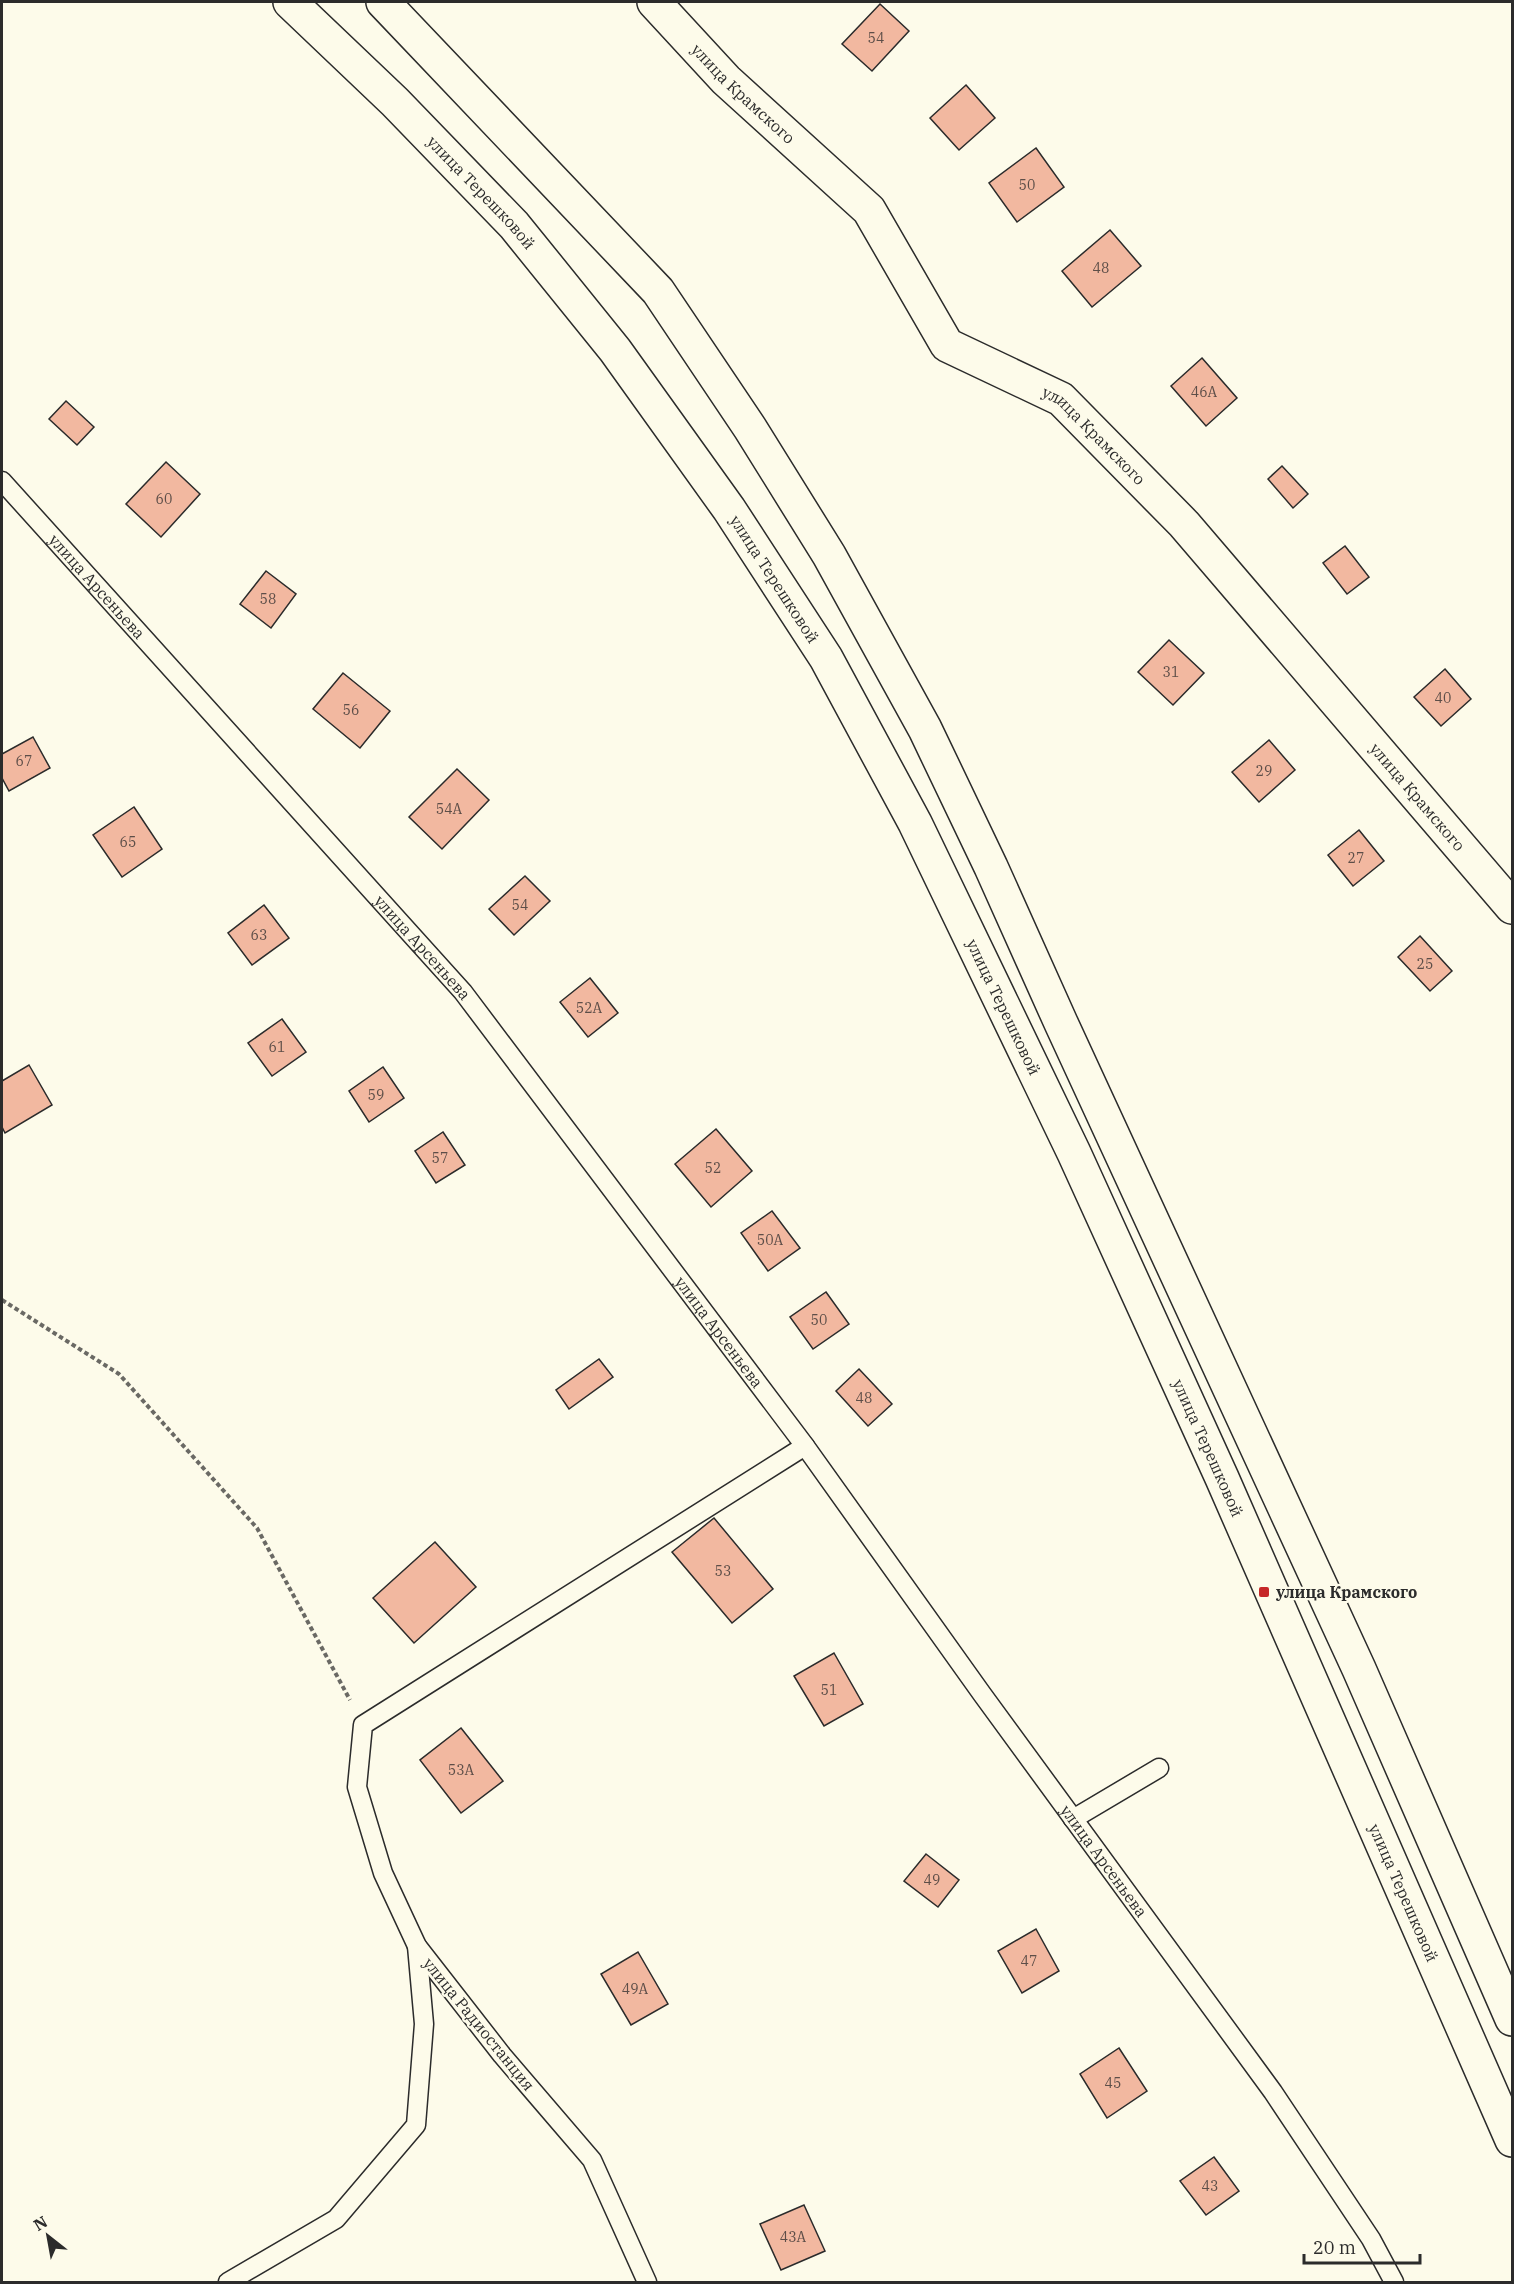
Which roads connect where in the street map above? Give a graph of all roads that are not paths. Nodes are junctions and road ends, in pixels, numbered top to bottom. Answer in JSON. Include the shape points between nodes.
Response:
{"nodes":[{"id":1,"x":290,"y":2,"type":"edge"},
{"id":2,"x":383,"y":2,"type":"edge"},
{"id":3,"x":654,"y":2,"type":"edge"},
{"id":4,"x":2,"y":481,"type":"edge"},
{"id":5,"x":1512,"y":908,"type":"edge"},
{"id":6,"x":806,"y":1446,"type":"junction"},
{"id":7,"x":1159,"y":1768,"type":"dead end"},
{"id":8,"x":1073,"y":1820,"type":"junction"},
{"id":9,"x":417,"y":1946,"type":"junction"},
{"id":10,"x":1512,"y":2019,"type":"edge"},
{"id":11,"x":1512,"y":2140,"type":"edge"},
{"id":12,"x":228,"y":2283,"type":"edge"},
{"id":13,"x":647,"y":2283,"type":"edge"},
{"id":14,"x":1394,"y":2283,"type":"edge"}],
"edges":[{"from":1,"to":11,"type":"main road","name":"улица Терешковой","via":[[395,102],[514,225],[615,350],[729,509],[826,658],[915,823],[1074,1153],[1222,1478]]},
{"from":2,"to":10,"type":"main road","via":[[658,291],[829,555],[925,729],[991,867],[1359,1669]]},
{"from":3,"to":5,"type":"main road","name":"улица Крамского","via":[[726,80],[869,210],[946,345],[1061,399],[1185,524]]},
{"from":4,"to":6,"type":"lane","name":"улица Арсеньева","via":[[463,992]]},
{"from":6,"to":8,"type":"lane","name":"улица Арсеньева"},
{"from":6,"to":9,"type":"lane","via":[[363,1725],[357,1787],[383,1873]]},
{"from":7,"to":8,"type":"lane"},
{"from":8,"to":14,"type":"lane","name":"улица Арсеньева","via":[[1273,2092],[1371,2239]]},
{"from":9,"to":12,"type":"lane","name":"улица Радиостанция","via":[[424,2024],[416,2125],[336,2218]]},
{"from":9,"to":13,"type":"lane","name":"улица Радиостанция","via":[[502,2055],[592,2160]]}]}
